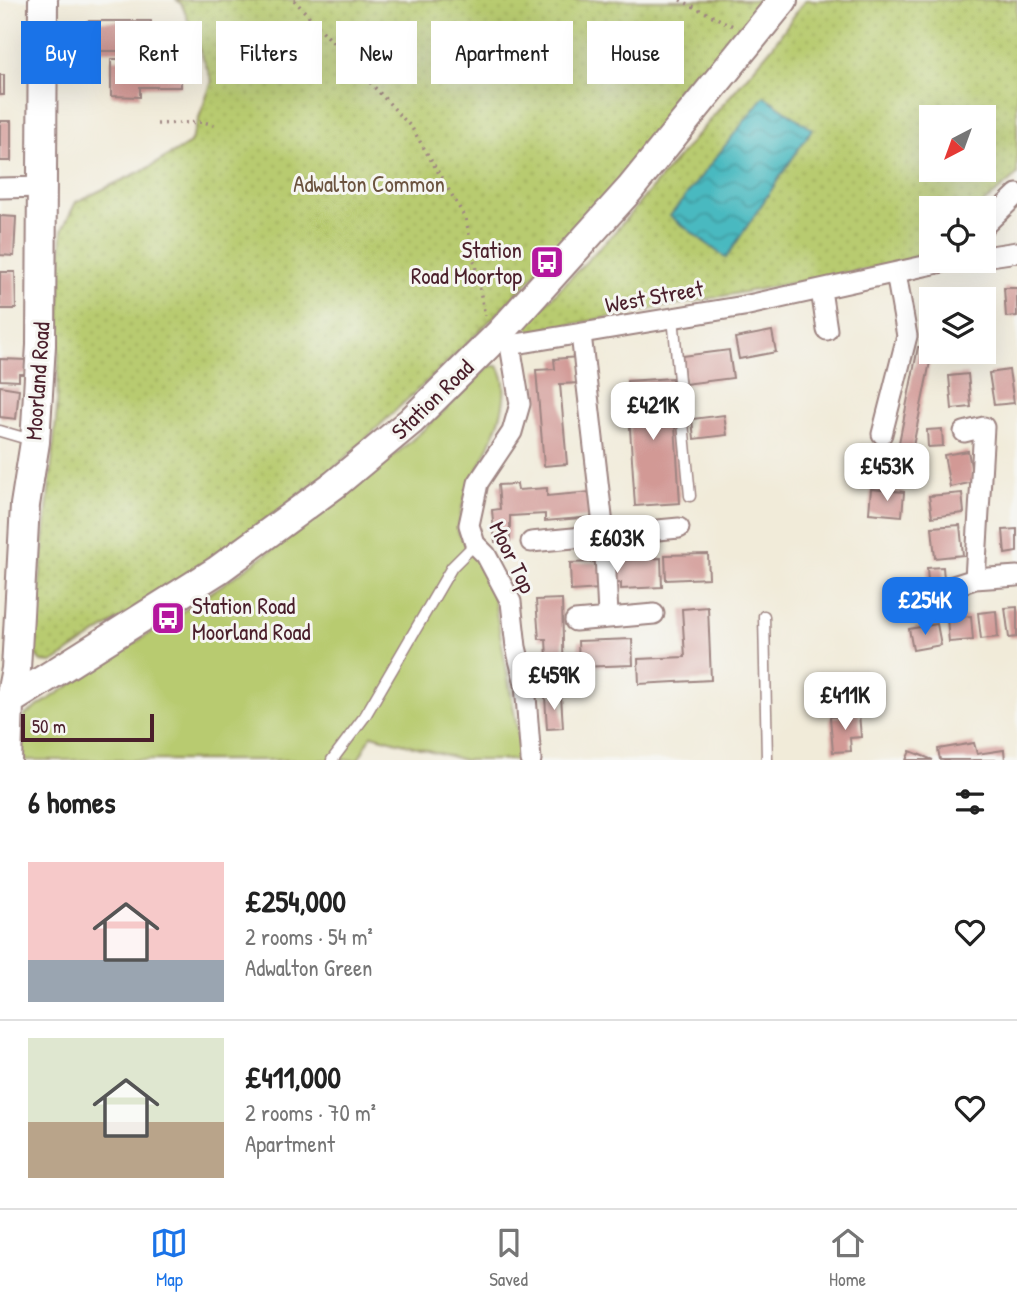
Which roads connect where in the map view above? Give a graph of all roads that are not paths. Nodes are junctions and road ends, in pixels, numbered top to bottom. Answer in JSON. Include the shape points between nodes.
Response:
{"nodes":[{"id":1,"x":43,"y":0,"type":"edge"},
{"id":2,"x":783,"y":0,"type":"edge"},
{"id":3,"x":44,"y":187,"type":"junction"},
{"id":4,"x":0,"y":188,"type":"edge"},
{"id":5,"x":1017,"y":194,"type":"edge"},
{"id":6,"x":996,"y":214,"type":"edge"},
{"id":7,"x":1017,"y":252,"type":"edge"},
{"id":8,"x":996,"y":255,"type":"edge"},
{"id":9,"x":919,"y":268,"type":"edge"},
{"id":10,"x":897,"y":274,"type":"junction"},
{"id":11,"x":821,"y":290,"type":"junction"},
{"id":12,"x":673,"y":317,"type":"junction"},
{"id":13,"x":827,"y":330,"type":"dead end"},
{"id":14,"x":581,"y":334,"type":"junction"},
{"id":15,"x":505,"y":339,"type":"junction"},
{"id":16,"x":0,"y":431,"type":"edge"},
{"id":17,"x":964,"y":432,"type":"dead end"},
{"id":18,"x":882,"y":434,"type":"dead end"},
{"id":19,"x":35,"y":442,"type":"junction"},
{"id":20,"x":690,"y":496,"type":"dead end"},
{"id":21,"x":679,"y":528,"type":"dead end"},
{"id":22,"x":604,"y":534,"type":"junction"},
{"id":23,"x":531,"y":542,"type":"dead end"},
{"id":24,"x":475,"y":544,"type":"junction"},
{"id":25,"x":1017,"y":576,"type":"edge"},
{"id":26,"x":975,"y":579,"type":"junction"},
{"id":27,"x":953,"y":586,"type":"dead end"},
{"id":28,"x":654,"y":614,"type":"dead end"},
{"id":29,"x":608,"y":615,"type":"junction"},
{"id":30,"x":764,"y":617,"type":"dead end"},
{"id":31,"x":575,"y":621,"type":"dead end"},
{"id":32,"x":8,"y":669,"type":"edge"},
{"id":33,"x":4,"y":706,"type":"edge"},
{"id":34,"x":7,"y":760,"type":"edge"},
{"id":35,"x":332,"y":760,"type":"edge"},
{"id":36,"x":531,"y":760,"type":"edge"},
{"id":37,"x":767,"y":760,"type":"edge"}],
"edges":[{"from":1,"to":3,"type":"main road","name":"Moorland Road"},
{"from":2,"to":15,"type":"main road","name":"Station Road"},
{"from":3,"to":4,"type":"street"},
{"from":3,"to":19,"type":"main road","name":"Moorland Road"},
{"from":5,"to":6,"type":"street"},
{"from":7,"to":8,"type":"street"},
{"from":9,"to":10,"type":"street","name":"West Street"},
{"from":10,"to":11,"type":"street","name":"West Street"},
{"from":10,"to":18,"type":"street","via":[[906,336]]},
{"from":11,"to":12,"type":"street","name":"West Street"},
{"from":11,"to":13,"type":"street"},
{"from":12,"to":14,"type":"street","name":"West Street"},
{"from":12,"to":20,"type":"lane"},
{"from":14,"to":15,"type":"street","name":"West Street"},
{"from":14,"to":22,"type":"street"},
{"from":15,"to":24,"type":"street","name":"Moor Top","via":[[520,404],[512,432],[478,483],[469,525]]},
{"from":15,"to":33,"type":"main road","name":"Station Road","via":[[334,485],[218,570]]},
{"from":16,"to":19,"type":"lane"},
{"from":17,"to":26,"type":"street","via":[[984,427]]},
{"from":19,"to":32,"type":"main road","name":"Moorland Road"},
{"from":21,"to":22,"type":"street"},
{"from":22,"to":23,"type":"street"},
{"from":22,"to":29,"type":"street"},
{"from":24,"to":35,"type":"lane","via":[[452,567],[365,716]]},
{"from":24,"to":36,"type":"street","name":"Moor Top","via":[[486,555],[511,602],[525,684]]},
{"from":25,"to":26,"type":"street"},
{"from":26,"to":27,"type":"street"},
{"from":28,"to":29,"type":"street"},
{"from":29,"to":31,"type":"street"},
{"from":30,"to":37,"type":"lane"},
{"from":32,"to":33,"type":"main road","name":"Moorland Road"},
{"from":33,"to":34,"type":"main road","name":"Moorland Road"}]}
